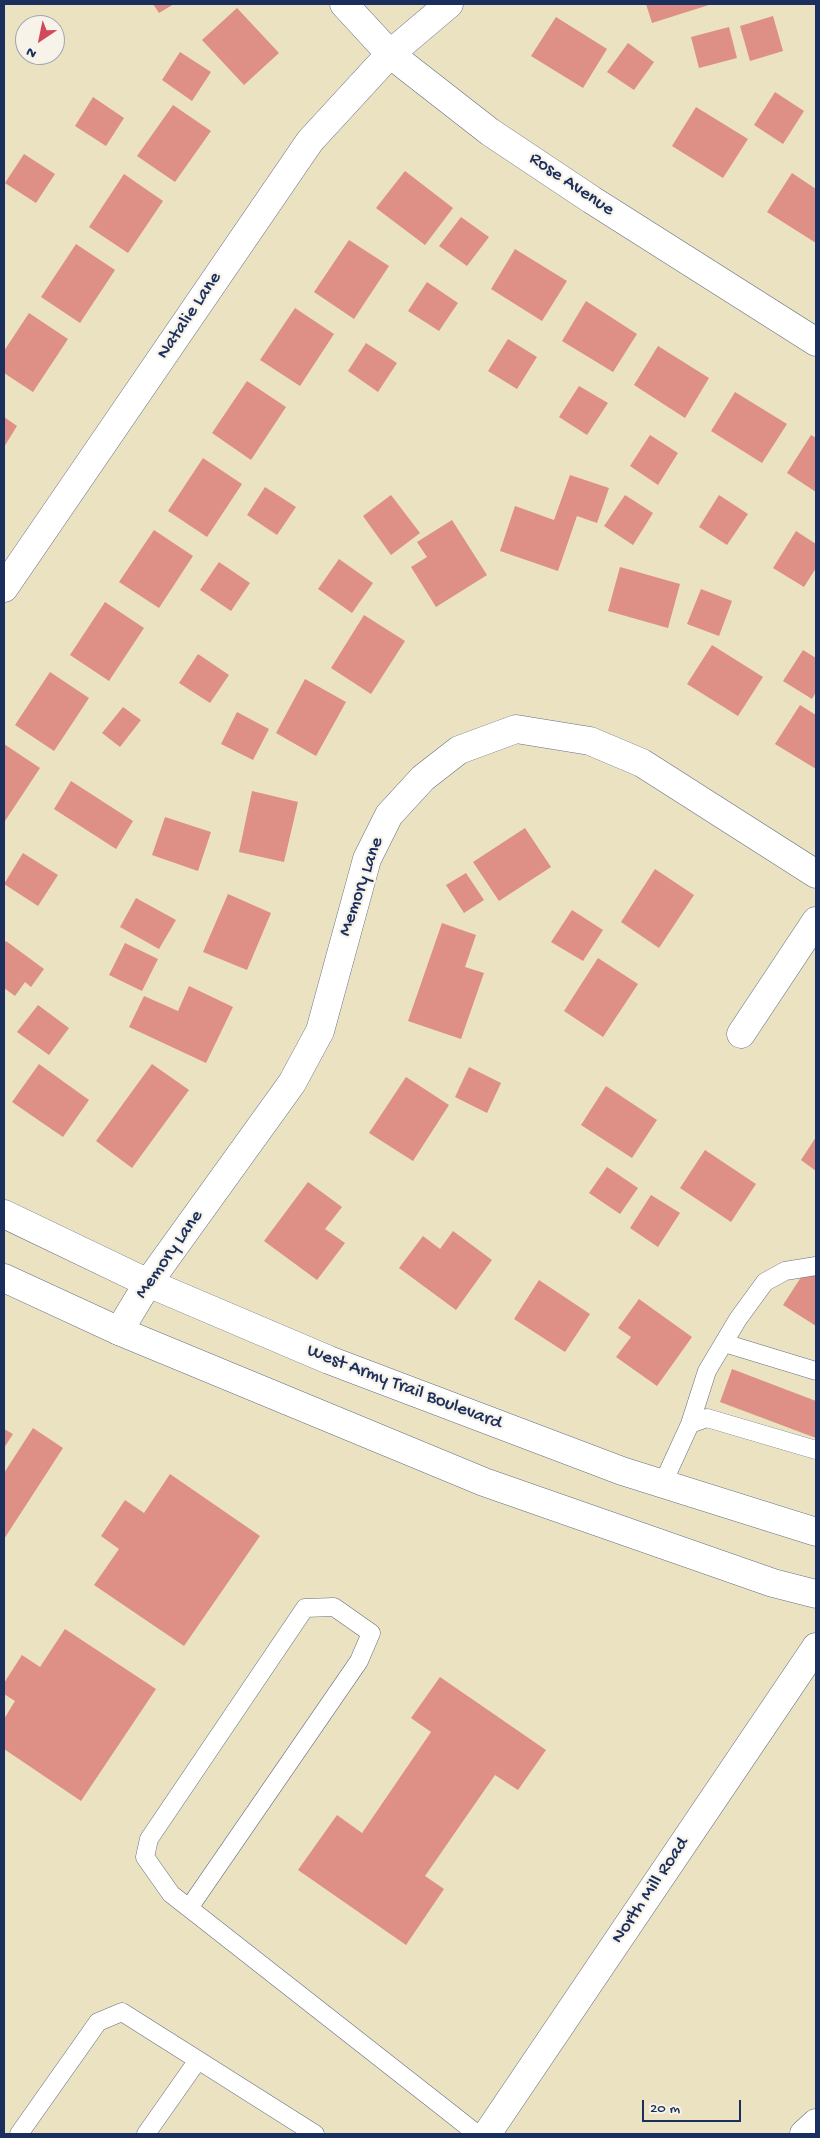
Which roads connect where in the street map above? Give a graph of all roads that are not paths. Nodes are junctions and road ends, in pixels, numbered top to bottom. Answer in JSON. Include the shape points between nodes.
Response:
{"nodes":[{"id":1,"x":344,"y":4,"type":"edge"},
{"id":2,"x":449,"y":4,"type":"edge"},
{"id":3,"x":390,"y":54,"type":"junction"},
{"id":4,"x":816,"y":342,"type":"edge"},
{"id":5,"x":11,"y":560,"type":"edge"},
{"id":6,"x":4,"y":588,"type":"edge"},
{"id":7,"x":816,"y":874,"type":"edge"},
{"id":8,"x":816,"y":921,"type":"edge"},
{"id":9,"x":741,"y":1034,"type":"dead end"},
{"id":10,"x":4,"y":1214,"type":"edge"},
{"id":11,"x":816,"y":1266,"type":"edge"},
{"id":12,"x":4,"y":1278,"type":"edge"},
{"id":13,"x":148,"y":1283,"type":"junction"},
{"id":14,"x":119,"y":1332,"type":"junction"},
{"id":15,"x":724,"y":1343,"type":"junction"},
{"id":16,"x":816,"y":1371,"type":"edge"},
{"id":17,"x":690,"y":1424,"type":"junction"},
{"id":18,"x":816,"y":1450,"type":"edge"},
{"id":19,"x":663,"y":1483,"type":"junction"},
{"id":20,"x":816,"y":1532,"type":"edge"},
{"id":21,"x":816,"y":1594,"type":"edge"},
{"id":22,"x":816,"y":1647,"type":"edge"},
{"id":23,"x":189,"y":1908,"type":"junction"},
{"id":24,"x":198,"y":2060,"type":"junction"},
{"id":25,"x":816,"y":2122,"type":"edge"},
{"id":26,"x":19,"y":2134,"type":"edge"},
{"id":27,"x":146,"y":2134,"type":"edge"},
{"id":28,"x":315,"y":2134,"type":"edge"},
{"id":29,"x":477,"y":2134,"type":"edge"},
{"id":30,"x":486,"y":2134,"type":"edge"},
{"id":31,"x":804,"y":2134,"type":"edge"}],
"edges":[{"from":1,"to":3,"type":"street","name":"Rose Avenue"},
{"from":2,"to":3,"type":"street","name":"Natalie Lane"},
{"from":3,"to":4,"type":"street","name":"Rose Avenue","via":[[490,132]]},
{"from":3,"to":5,"type":"street","name":"Natalie Lane","via":[[310,141]]},
{"from":5,"to":6,"type":"street","name":"Natalie Lane"},
{"from":7,"to":13,"type":"street","name":"Memory Lane","via":[[642,763],[590,741],[516,729],[459,750],[423,778],[389,815],[354,899],[320,1031],[292,1083]]},
{"from":8,"to":9,"type":"street"},
{"from":10,"to":13,"type":"street","name":"West Army Trail Boulevard"},
{"from":11,"to":15,"type":"lane","via":[[785,1271],[765,1282]]},
{"from":12,"to":14,"type":"street"},
{"from":13,"to":14,"type":"street","name":"Memory Lane"},
{"from":13,"to":19,"type":"street","name":"West Army Trail Boulevard","via":[[329,1360],[622,1471]]},
{"from":14,"to":21,"type":"street","via":[[484,1482],[773,1583]]},
{"from":15,"to":16,"type":"lane"},
{"from":15,"to":17,"type":"lane","via":[[707,1371]]},
{"from":17,"to":18,"type":"lane","via":[[707,1418]]},
{"from":17,"to":19,"type":"lane"},
{"from":19,"to":20,"type":"street","name":"West Army Trail Boulevard"},
{"from":22,"to":30,"type":"street","name":"North Mill Road"},
{"from":23,"to":23,"type":"lane","via":[[359,1661],[371,1633],[334,1607],[305,1608],[149,1839],[145,1857],[171,1894]]},
{"from":23,"to":29,"type":"lane"},
{"from":24,"to":26,"type":"lane","via":[[122,2012],[98,2022]]},
{"from":24,"to":27,"type":"lane"},
{"from":24,"to":28,"type":"lane"},
{"from":25,"to":31,"type":"street"}]}
